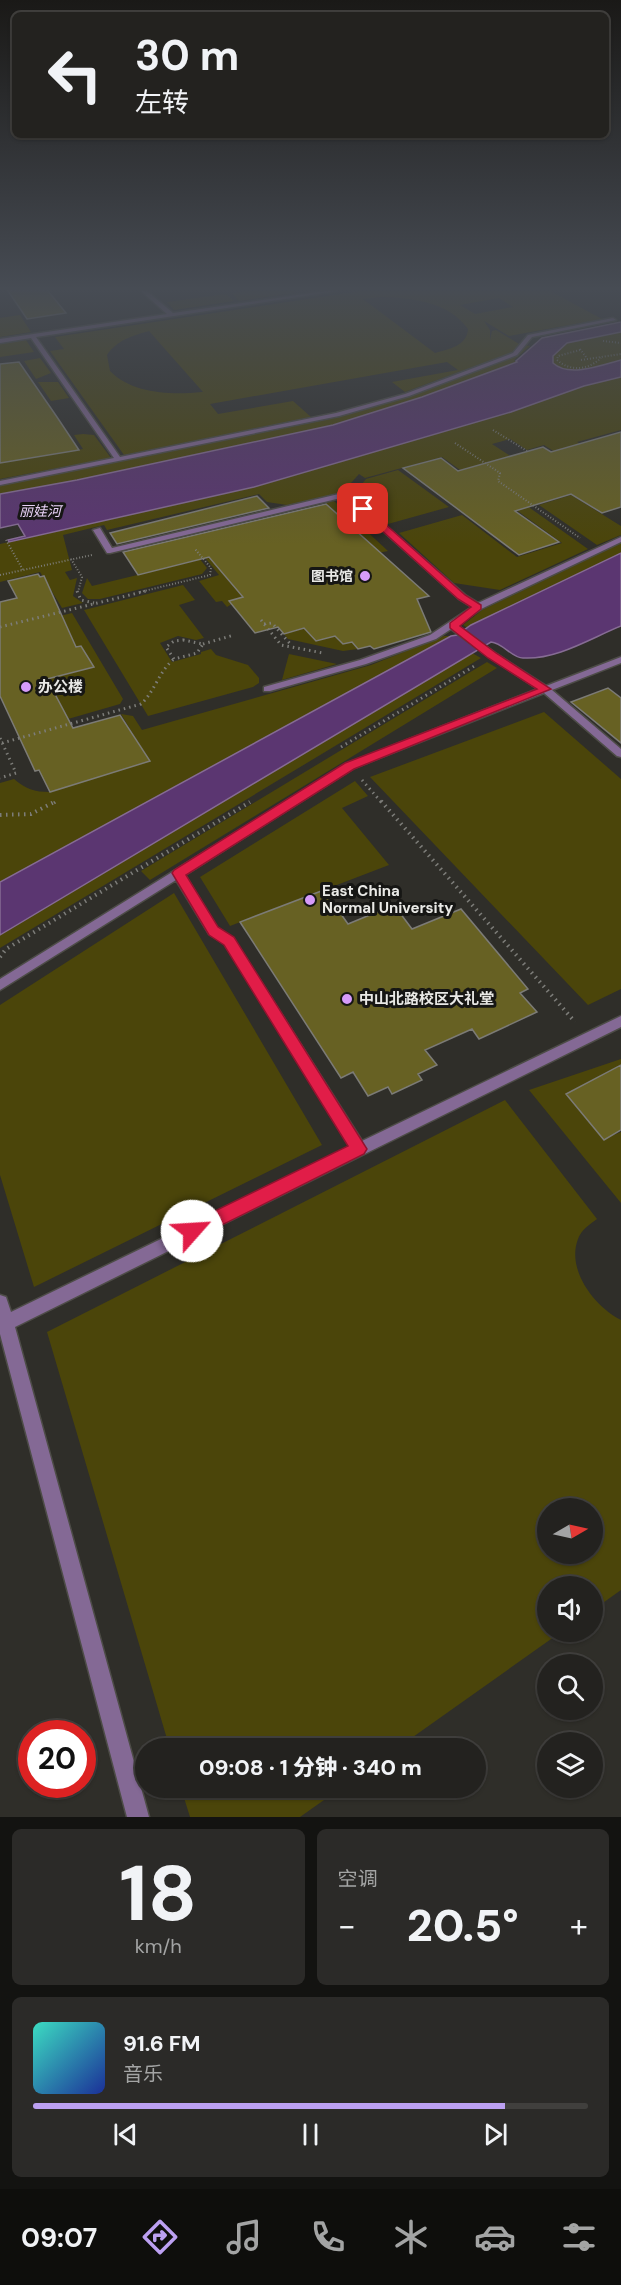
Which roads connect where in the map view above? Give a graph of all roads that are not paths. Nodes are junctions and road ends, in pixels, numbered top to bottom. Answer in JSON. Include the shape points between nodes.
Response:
{"nodes":[{"id":1,"x":60,"y":376,"type":"edge"},
{"id":2,"x":454,"y":376,"type":"edge"},
{"id":3,"x":118,"y":459,"type":"junction"},
{"id":4,"x":0,"y":483,"type":"edge"},
{"id":5,"x":96,"y":530,"type":"dead end"},
{"id":6,"x":621,"y":539,"type":"edge"},
{"id":7,"x":478,"y":607,"type":"junction"},
{"id":8,"x":457,"y":628,"type":"junction"},
{"id":9,"x":621,"y":660,"type":"edge"},
{"id":10,"x":267,"y":688,"type":"dead end"},
{"id":11,"x":545,"y":689,"type":"junction"},
{"id":12,"x":621,"y":754,"type":"edge"},
{"id":13,"x":178,"y":873,"type":"junction"},
{"id":14,"x":0,"y":985,"type":"edge"},
{"id":15,"x":621,"y":1021,"type":"edge"},
{"id":16,"x":359,"y":1149,"type":"junction"},
{"id":17,"x":0,"y":1303,"type":"edge"},
{"id":18,"x":3,"y":1325,"type":"edge"},
{"id":19,"x":138,"y":1817,"type":"edge"}],
"edges":[{"from":1,"to":3,"type":"lane"},
{"from":2,"to":3,"type":"lane","via":[[367,407]]},
{"from":3,"to":4,"type":"lane"},
{"from":5,"to":7,"type":"lane","via":[[110,551],[347,494]]},
{"from":6,"to":7,"type":"lane"},
{"from":7,"to":8,"type":"lane"},
{"from":8,"to":10,"type":"lane","via":[[363,662]]},
{"from":8,"to":11,"type":"lane"},
{"from":9,"to":11,"type":"lane"},
{"from":11,"to":12,"type":"lane"},
{"from":11,"to":13,"type":"lane","via":[[350,766]]},
{"from":13,"to":14,"type":"lane"},
{"from":13,"to":16,"type":"lane","via":[[213,931],[229,941]]},
{"from":15,"to":16,"type":"lane"},
{"from":16,"to":18,"type":"lane"},
{"from":17,"to":18,"type":"lane"},
{"from":18,"to":19,"type":"lane"}]}
